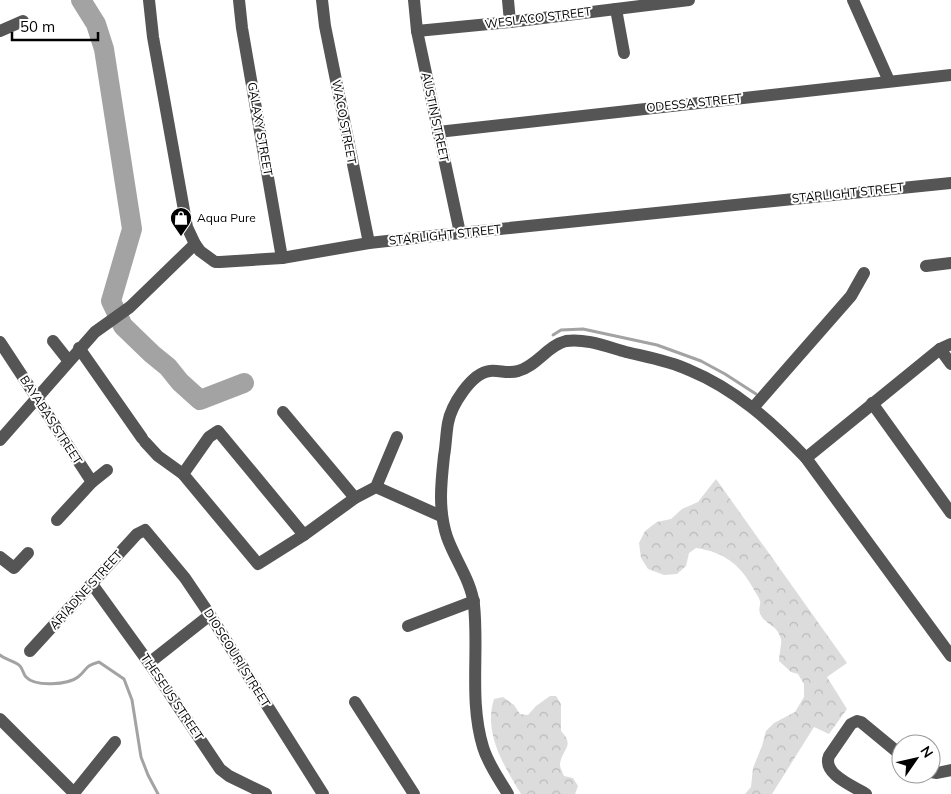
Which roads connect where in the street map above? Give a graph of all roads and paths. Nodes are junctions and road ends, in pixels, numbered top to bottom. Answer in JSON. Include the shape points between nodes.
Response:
{"nodes":[{"id":1,"x":149,"y":0,"type":"edge"},
{"id":2,"x":239,"y":0,"type":"edge"},
{"id":3,"x":322,"y":0,"type":"edge"},
{"id":4,"x":414,"y":0,"type":"edge"},
{"id":5,"x":508,"y":0,"type":"edge"},
{"id":6,"x":689,"y":0,"type":"edge"},
{"id":7,"x":853,"y":0,"type":"edge"},
{"id":8,"x":616,"y":9,"type":"junction"},
{"id":9,"x":23,"y":21,"type":"dead end"},
{"id":10,"x":510,"y":22,"type":"junction"},
{"id":11,"x":0,"y":31,"type":"edge"},
{"id":12,"x":417,"y":31,"type":"junction"},
{"id":13,"x":624,"y":54,"type":"dead end"},
{"id":14,"x":951,"y":75,"type":"edge"},
{"id":15,"x":889,"y":81,"type":"junction"},
{"id":16,"x":438,"y":132,"type":"junction"},
{"id":17,"x":951,"y":184,"type":"edge"},
{"id":18,"x":460,"y":233,"type":"junction"},
{"id":19,"x":368,"y":243,"type":"junction"},
{"id":20,"x":195,"y":244,"type":"junction"},
{"id":21,"x":282,"y":258,"type":"junction"},
{"id":22,"x":951,"y":263,"type":"edge"},
{"id":23,"x":926,"y":266,"type":"dead end"},
{"id":24,"x":864,"y":273,"type":"dead end"},
{"id":25,"x":53,"y":341,"type":"dead end"},
{"id":26,"x":0,"y":342,"type":"edge"},
{"id":27,"x":946,"y":346,"type":"edge"},
{"id":28,"x":79,"y":348,"type":"junction"},
{"id":29,"x":68,"y":360,"type":"junction"},
{"id":30,"x":951,"y":364,"type":"edge"},
{"id":31,"x":37,"y":396,"type":"junction"},
{"id":32,"x":872,"y":404,"type":"junction"},
{"id":33,"x":753,"y":408,"type":"junction"},
{"id":34,"x":283,"y":412,"type":"dead end"},
{"id":35,"x":397,"y":437,"type":"dead end"},
{"id":36,"x":0,"y":440,"type":"edge"},
{"id":37,"x":806,"y":458,"type":"junction"},
{"id":38,"x":107,"y":470,"type":"dead end"},
{"id":39,"x":182,"y":474,"type":"junction"},
{"id":40,"x":92,"y":482,"type":"junction"},
{"id":41,"x":376,"y":486,"type":"junction"},
{"id":42,"x":355,"y":498,"type":"junction"},
{"id":43,"x":951,"y":513,"type":"edge"},
{"id":44,"x":441,"y":516,"type":"junction"},
{"id":45,"x":58,"y":520,"type":"dead end"},
{"id":46,"x":144,"y":530,"type":"joint"},
{"id":47,"x":304,"y":536,"type":"junction"},
{"id":48,"x":28,"y":553,"type":"dead end"},
{"id":49,"x":0,"y":557,"type":"edge"},
{"id":50,"x":92,"y":584,"type":"junction"},
{"id":51,"x":474,"y":601,"type":"junction"},
{"id":52,"x":210,"y":615,"type":"junction"},
{"id":53,"x":408,"y":626,"type":"dead end"},
{"id":54,"x":30,"y":652,"type":"dead end"},
{"id":55,"x":951,"y":656,"type":"edge"},
{"id":56,"x":149,"y":663,"type":"junction"},
{"id":57,"x":355,"y":702,"type":"dead end"},
{"id":58,"x":0,"y":719,"type":"edge"},
{"id":59,"x":115,"y":742,"type":"dead end"},
{"id":60,"x":891,"y":747,"type":"edge"},
{"id":61,"x":75,"y":793,"type":"edge"},
{"id":62,"x":266,"y":794,"type":"edge"},
{"id":63,"x":323,"y":794,"type":"edge"},
{"id":64,"x":414,"y":794,"type":"edge"},
{"id":65,"x":508,"y":794,"type":"edge"},
{"id":66,"x":866,"y":794,"type":"edge"}],
"edges":[{"from":1,"to":20,"type":"street","name":"STARLIGHT STREET","via":[[187,227]]},
{"from":2,"to":21,"type":"street","name":"GALAXY STREET"},
{"from":3,"to":19,"type":"street","name":"WACO STREET"},
{"from":4,"to":12,"type":"street","name":"AUSTIN STREET"},
{"from":5,"to":10,"type":"street"},
{"from":6,"to":8,"type":"street","name":"WESLACO STREET"},
{"from":7,"to":15,"type":"street"},
{"from":8,"to":10,"type":"street","name":"WESLACO STREET"},
{"from":8,"to":13,"type":"street"},
{"from":9,"to":11,"type":"street"},
{"from":10,"to":12,"type":"street","name":"WESLACO STREET"},
{"from":12,"to":16,"type":"street","name":"AUSTIN STREET"},
{"from":14,"to":15,"type":"street","name":"ODESSA STREET"},
{"from":15,"to":16,"type":"street","name":"ODESSA STREET"},
{"from":16,"to":18,"type":"street","name":"AUSTIN STREET"},
{"from":17,"to":18,"type":"street","name":"STARLIGHT STREET"},
{"from":18,"to":19,"type":"street","name":"STARLIGHT STREET"},
{"from":19,"to":21,"type":"street","name":"STARLIGHT STREET"},
{"from":20,"to":21,"type":"street","name":"STARLIGHT STREET","via":[[215,262]]},
{"from":20,"to":28,"type":"street","via":[[130,307]]},
{"from":22,"to":23,"type":"street"},
{"from":24,"to":33,"type":"street","via":[[851,296]]},
{"from":25,"to":29,"type":"street"},
{"from":26,"to":31,"type":"street","name":"BAYABAS STREET"},
{"from":27,"to":30,"type":"street"},
{"from":27,"to":32,"type":"street"},
{"from":28,"to":29,"type":"street"},
{"from":28,"to":39,"type":"street","via":[[143,440]]},
{"from":29,"to":31,"type":"street"},
{"from":31,"to":36,"type":"street"},
{"from":31,"to":40,"type":"street","name":"BAYABAS STREET"},
{"from":32,"to":37,"type":"street"},
{"from":32,"to":43,"type":"street"},
{"from":33,"to":37,"type":"street"},
{"from":33,"to":44,"type":"street","via":[[723,387],[688,369],[578,340],[564,341],[525,369],[484,372],[462,393],[448,422],[440,491]]},
{"from":34,"to":42,"type":"street"},
{"from":35,"to":41,"type":"street"},
{"from":37,"to":55,"type":"street"},
{"from":38,"to":40,"type":"street"},
{"from":39,"to":47,"type":"street","via":[[257,564]]},
{"from":39,"to":47,"type":"street","via":[[209,437],[218,431]]},
{"from":40,"to":45,"type":"street"},
{"from":41,"to":42,"type":"street"},
{"from":41,"to":44,"type":"street"},
{"from":42,"to":47,"type":"street"},
{"from":44,"to":51,"type":"street"},
{"from":46,"to":50,"type":"street","name":"ARIADNE STREET"},
{"from":46,"to":52,"type":"street","name":"DIOSCOURI STREET","via":[[185,578]]},
{"from":48,"to":49,"type":"street","via":[[14,568]]},
{"from":50,"to":54,"type":"street","name":"ARIADNE STREET"},
{"from":50,"to":56,"type":"street","name":"THESEUS STREET"},
{"from":51,"to":53,"type":"street"},
{"from":51,"to":65,"type":"street","via":[[478,727],[484,749]]},
{"from":52,"to":56,"type":"street"},
{"from":52,"to":63,"type":"street","name":"DIOSCOURI STREET"},
{"from":56,"to":62,"type":"street","name":"THESEUS STREET","via":[[220,769]]},
{"from":57,"to":64,"type":"street"},
{"from":58,"to":61,"type":"street"},
{"from":59,"to":61,"type":"street"},
{"from":60,"to":66,"type":"street","via":[[857,721],[851,724],[829,756],[828,766],[838,777]]}]}
